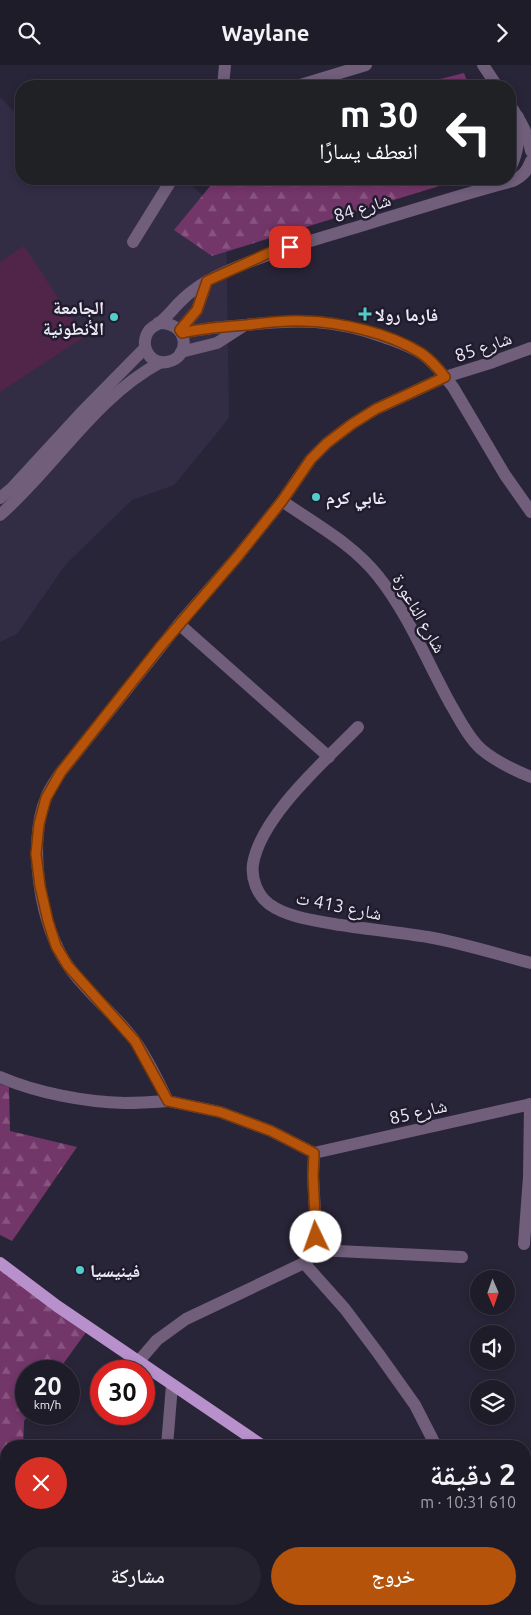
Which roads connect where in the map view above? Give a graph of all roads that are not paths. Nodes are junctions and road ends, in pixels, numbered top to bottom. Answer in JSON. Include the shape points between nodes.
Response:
{"nodes":[{"id":1,"x":225,"y":65,"type":"edge"},
{"id":2,"x":366,"y":65,"type":"edge"},
{"id":3,"x":483,"y":65,"type":"edge"},
{"id":4,"x":224,"y":80,"type":"edge"},
{"id":5,"x":317,"y":80,"type":"edge"},
{"id":6,"x":493,"y":80,"type":"edge"},
{"id":7,"x":516,"y":114,"type":"edge"},
{"id":8,"x":518,"y":117,"type":"junction"},
{"id":9,"x":531,"y":151,"type":"edge"},
{"id":10,"x":517,"y":155,"type":"joint"},
{"id":11,"x":531,"y":162,"type":"edge"},
{"id":12,"x":516,"y":178,"type":"edge"},
{"id":13,"x":168,"y":185,"type":"edge"},
{"id":14,"x":490,"y":185,"type":"edge"},
{"id":15,"x":133,"y":242,"type":"dead end"},
{"id":16,"x":207,"y":281,"type":"junction"},
{"id":17,"x":158,"y":323,"type":"junction"},
{"id":18,"x":245,"y":325,"type":"junction"},
{"id":19,"x":181,"y":332,"type":"junction"},
{"id":20,"x":145,"y":348,"type":"junction"},
{"id":21,"x":531,"y":348,"type":"edge"},
{"id":22,"x":181,"y":352,"type":"junction"},
{"id":23,"x":161,"y":362,"type":"junction"},
{"id":24,"x":445,"y":377,"type":"junction"},
{"id":25,"x":0,"y":498,"type":"edge"},
{"id":26,"x":282,"y":501,"type":"junction"},
{"id":27,"x":531,"y":512,"type":"edge"},
{"id":28,"x":0,"y":515,"type":"edge"},
{"id":29,"x":179,"y":624,"type":"junction"},
{"id":30,"x":358,"y":727,"type":"dead end"},
{"id":31,"x":329,"y":757,"type":"junction"},
{"id":32,"x":531,"y":777,"type":"edge"},
{"id":33,"x":531,"y":963,"type":"edge"},
{"id":34,"x":0,"y":1077,"type":"edge"},
{"id":35,"x":168,"y":1101,"type":"junction"},
{"id":36,"x":531,"y":1104,"type":"edge"},
{"id":37,"x":314,"y":1153,"type":"junction"},
{"id":38,"x":524,"y":1244,"type":"dead end"},
{"id":39,"x":316,"y":1250,"type":"junction"},
{"id":40,"x":462,"y":1257,"type":"dead end"},
{"id":41,"x":0,"y":1263,"type":"edge"},
{"id":42,"x":304,"y":1263,"type":"junction"},
{"id":43,"x":137,"y":1360,"type":"edge"},
{"id":44,"x":139,"y":1360,"type":"edge"},
{"id":45,"x":155,"y":1373,"type":"edge"},
{"id":46,"x":172,"y":1385,"type":"junction"},
{"id":47,"x":167,"y":1440,"type":"edge"},
{"id":48,"x":254,"y":1440,"type":"edge"},
{"id":49,"x":433,"y":1440,"type":"edge"}],
"edges":[{"from":1,"to":4,"type":"street"},
{"from":2,"to":5,"type":"street"},
{"from":3,"to":6,"type":"street"},
{"from":7,"to":8,"type":"street"},
{"from":8,"to":9,"type":"street"},
{"from":8,"to":10,"type":"street"},
{"from":10,"to":11,"type":"street"},
{"from":11,"to":12,"type":"street","name":"شارع 84","via":[[526,172]]},
{"from":13,"to":15,"type":"street"},
{"from":14,"to":16,"type":"street","name":"شارع 84","via":[[271,252]]},
{"from":16,"to":17,"type":"street","name":"شارع 84","via":[[182,299]]},
{"from":16,"to":19,"type":"street","via":[[197,310]]},
{"from":17,"to":19,"type":"street","via":[[174,325]]},
{"from":17,"to":20,"type":"street","via":[[147,333]]},
{"from":18,"to":19,"type":"street"},
{"from":18,"to":22,"type":"street","via":[[217,343]]},
{"from":18,"to":24,"type":"street","via":[[304,321],[344,325],[402,343],[436,365]]},
{"from":19,"to":22,"type":"street","via":[[184,342]]},
{"from":20,"to":23,"type":"street","via":[[148,355]]},
{"from":20,"to":25,"type":"street"},
{"from":21,"to":24,"type":"street","name":"شارع 85"},
{"from":22,"to":23,"type":"street","via":[[173,360]]},
{"from":23,"to":28,"type":"street","via":[[105,403],[39,478]]},
{"from":24,"to":26,"type":"street","via":[[376,409],[327,443],[311,459]]},
{"from":24,"to":27,"type":"street"},
{"from":26,"to":29,"type":"street"},
{"from":26,"to":32,"type":"street","name":"شارع الناعورة","via":[[344,544],[377,575],[398,605],[469,735],[497,760]]},
{"from":29,"to":31,"type":"street"},
{"from":29,"to":35,"type":"street","via":[[61,772],[46,798],[36,854],[40,886],[56,946],[68,966],[135,1041]]},
{"from":30,"to":31,"type":"street","name":"شارع 413 ت"},
{"from":31,"to":33,"type":"street","name":"شارع 413 ت","via":[[290,796],[258,847],[253,878],[260,895],[269,904],[291,915],[430,938]]},
{"from":34,"to":35,"type":"street","via":[[22,1086],[96,1100],[126,1103]]},
{"from":35,"to":37,"type":"street","via":[[220,1112],[271,1131]]},
{"from":36,"to":37,"type":"street","name":"شارع 85"},
{"from":36,"to":38,"type":"street"},
{"from":37,"to":39,"type":"street"},
{"from":39,"to":40,"type":"street"},
{"from":39,"to":42,"type":"street"},
{"from":41,"to":43,"type":"main road"},
{"from":42,"to":44,"type":"street","via":[[186,1319],[158,1340]]},
{"from":42,"to":49,"type":"street","via":[[345,1309],[389,1367],[415,1405]]},
{"from":45,"to":46,"type":"main road"},
{"from":46,"to":47,"type":"street"},
{"from":46,"to":48,"type":"main road"}]}
